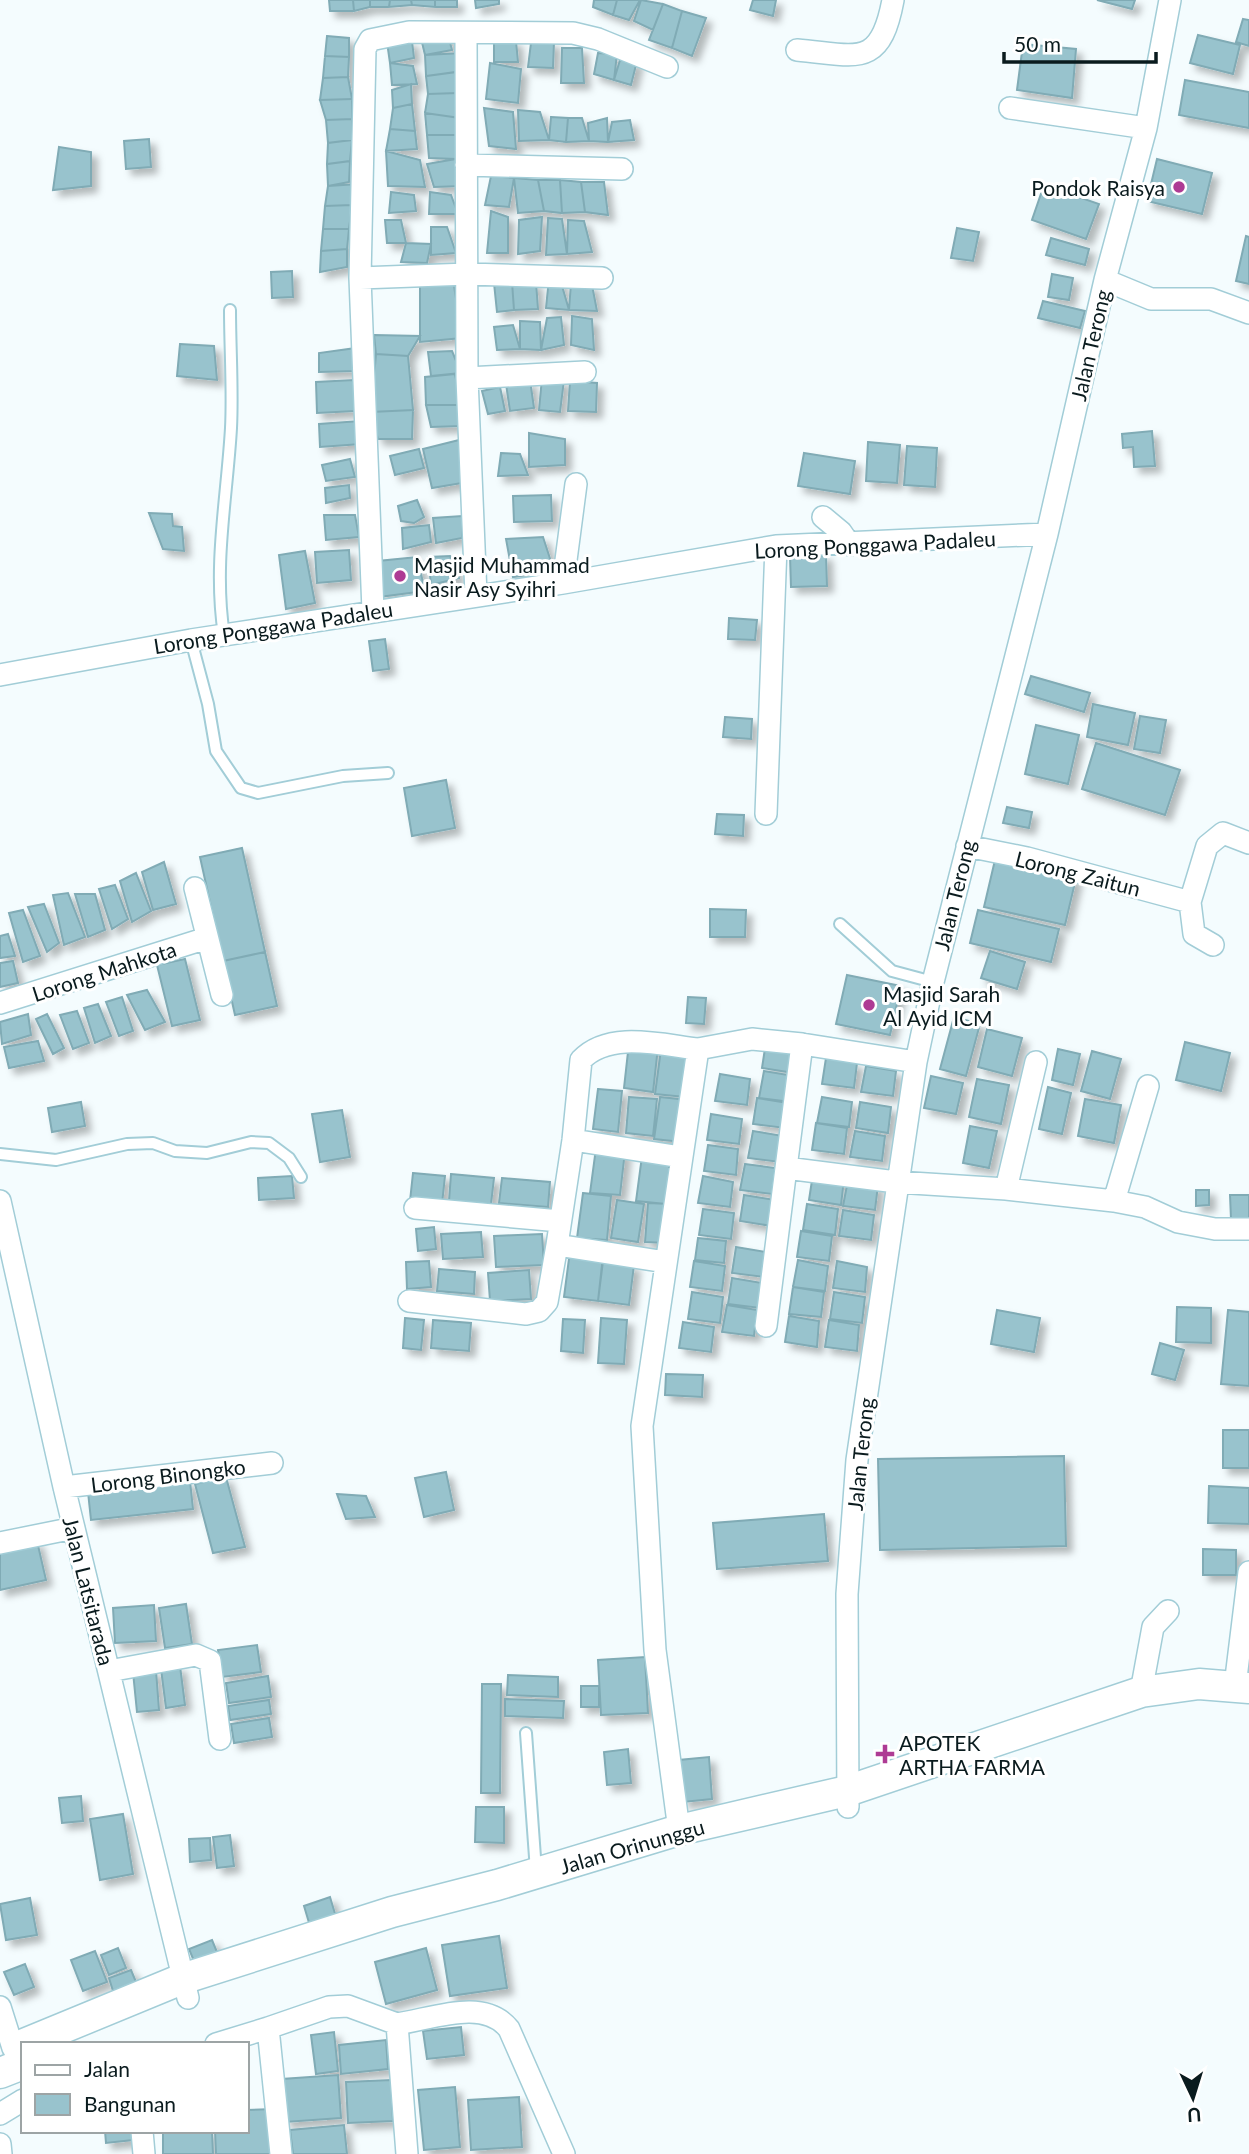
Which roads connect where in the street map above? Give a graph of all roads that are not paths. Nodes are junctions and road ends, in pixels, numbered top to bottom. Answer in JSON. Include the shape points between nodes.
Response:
{"nodes":[{"id":1,"x":894,"y":0,"type":"edge"},
{"id":2,"x":1170,"y":0,"type":"edge"},
{"id":3,"x":466,"y":33,"type":"junction"},
{"id":4,"x":797,"y":50,"type":"dead end"},
{"id":5,"x":667,"y":67,"type":"dead end"},
{"id":6,"x":1010,"y":108,"type":"dead end"},
{"id":7,"x":1146,"y":128,"type":"junction"},
{"id":8,"x":466,"y":165,"type":"junction"},
{"id":9,"x":622,"y":169,"type":"dead end"},
{"id":10,"x":468,"y":274,"type":"junction"},
{"id":11,"x":360,"y":278,"type":"junction"},
{"id":12,"x":602,"y":278,"type":"dead end"},
{"id":13,"x":1105,"y":280,"type":"junction"},
{"id":14,"x":230,"y":310,"type":"dead end"},
{"id":15,"x":1249,"y":313,"type":"edge"},
{"id":16,"x":585,"y":372,"type":"dead end"},
{"id":17,"x":467,"y":378,"type":"junction"},
{"id":18,"x":576,"y":484,"type":"dead end"},
{"id":19,"x":822,"y":517,"type":"dead end"},
{"id":20,"x":1047,"y":534,"type":"junction"},
{"id":21,"x":850,"y":545,"type":"junction"},
{"id":22,"x":776,"y":547,"type":"junction"},
{"id":23,"x":563,"y":583,"type":"junction"},
{"id":24,"x":477,"y":595,"type":"junction"},
{"id":25,"x":373,"y":611,"type":"junction"},
{"id":26,"x":225,"y":635,"type":"junction"},
{"id":27,"x":191,"y":640,"type":"junction"},
{"id":28,"x":0,"y":675,"type":"edge"},
{"id":29,"x":387,"y":772,"type":"dead end"},
{"id":30,"x":766,"y":814,"type":"dead end"},
{"id":31,"x":1249,"y":844,"type":"edge"},
{"id":32,"x":967,"y":846,"type":"junction"},
{"id":33,"x":195,"y":888,"type":"dead end"},
{"id":34,"x":1190,"y":902,"type":"junction"},
{"id":35,"x":840,"y":924,"type":"dead end"},
{"id":36,"x":207,"y":938,"type":"junction"},
{"id":37,"x":1213,"y":945,"type":"dead end"},
{"id":38,"x":933,"y":982,"type":"junction"},
{"id":39,"x":222,"y":995,"type":"dead end"},
{"id":40,"x":0,"y":1003,"type":"edge"},
{"id":41,"x":802,"y":1044,"type":"junction"},
{"id":42,"x":698,"y":1049,"type":"junction"},
{"id":43,"x":916,"y":1062,"type":"junction"},
{"id":44,"x":1036,"y":1062,"type":"dead end"},
{"id":45,"x":1148,"y":1086,"type":"dead end"},
{"id":46,"x":573,"y":1140,"type":"junction"},
{"id":47,"x":0,"y":1154,"type":"edge"},
{"id":48,"x":681,"y":1157,"type":"junction"},
{"id":49,"x":786,"y":1168,"type":"junction"},
{"id":50,"x":300,"y":1177,"type":"dead end"},
{"id":51,"x":896,"y":1182,"type":"junction"},
{"id":52,"x":1006,"y":1189,"type":"junction"},
{"id":53,"x":0,"y":1201,"type":"edge"},
{"id":54,"x":1114,"y":1201,"type":"junction"},
{"id":55,"x":415,"y":1208,"type":"dead end"},
{"id":56,"x":560,"y":1221,"type":"junction"},
{"id":57,"x":1249,"y":1229,"type":"edge"},
{"id":58,"x":3,"y":1230,"type":"edge"},
{"id":59,"x":557,"y":1245,"type":"junction"},
{"id":60,"x":666,"y":1262,"type":"junction"},
{"id":61,"x":409,"y":1301,"type":"dead end"},
{"id":62,"x":766,"y":1326,"type":"dead end"},
{"id":63,"x":272,"y":1463,"type":"dead end"},
{"id":64,"x":64,"y":1487,"type":"junction"},
{"id":65,"x":74,"y":1528,"type":"junction"},
{"id":66,"x":0,"y":1543,"type":"edge"},
{"id":67,"x":1249,"y":1572,"type":"edge"},
{"id":68,"x":1168,"y":1611,"type":"dead end"},
{"id":69,"x":109,"y":1671,"type":"junction"},
{"id":70,"x":1141,"y":1692,"type":"junction"},
{"id":71,"x":1244,"y":1694,"type":"edge"},
{"id":72,"x":526,"y":1733,"type":"dead end"},
{"id":73,"x":220,"y":1739,"type":"dead end"},
{"id":74,"x":847,"y":1799,"type":"junction"},
{"id":75,"x":680,"y":1830,"type":"junction"},
{"id":76,"x":537,"y":1873,"type":"junction"},
{"id":77,"x":484,"y":1893,"type":"junction"},
{"id":78,"x":185,"y":1989,"type":"junction"},
{"id":79,"x":0,"y":2007,"type":"edge"},
{"id":80,"x":397,"y":2024,"type":"junction"},
{"id":81,"x":268,"y":2028,"type":"junction"},
{"id":82,"x":46,"y":2042,"type":"edge"},
{"id":83,"x":78,"y":2042,"type":"edge"},
{"id":84,"x":222,"y":2042,"type":"edge"},
{"id":85,"x":14,"y":2054,"type":"edge"},
{"id":86,"x":21,"y":2101,"type":"edge"},
{"id":87,"x":1,"y":2110,"type":"edge"},
{"id":88,"x":142,"y":2133,"type":"edge"},
{"id":89,"x":0,"y":2144,"type":"edge"},
{"id":90,"x":1,"y":2154,"type":"edge"},
{"id":91,"x":144,"y":2154,"type":"edge"},
{"id":92,"x":281,"y":2154,"type":"edge"},
{"id":93,"x":407,"y":2154,"type":"edge"},
{"id":94,"x":564,"y":2154,"type":"edge"}],
"edges":[{"from":1,"to":4,"type":"street","via":[[880,45],[867,53]]},
{"from":2,"to":7,"type":"street","name":"Jalan Terong"},
{"from":3,"to":5,"type":"street","via":[[573,33]]},
{"from":3,"to":8,"type":"street"},
{"from":3,"to":11,"type":"street","via":[[410,32],[370,40],[365,49]]},
{"from":6,"to":7,"type":"street"},
{"from":7,"to":13,"type":"street","name":"Jalan Terong"},
{"from":8,"to":9,"type":"street"},
{"from":8,"to":10,"type":"street"},
{"from":10,"to":11,"type":"street"},
{"from":10,"to":12,"type":"street"},
{"from":10,"to":17,"type":"street"},
{"from":11,"to":25,"type":"street"},
{"from":13,"to":15,"type":"street","via":[[1151,299],[1210,299]]},
{"from":13,"to":20,"type":"street","name":"Jalan Terong"},
{"from":14,"to":26,"type":"lane","via":[[231,427],[219,578]]},
{"from":16,"to":17,"type":"street"},
{"from":17,"to":24,"type":"street"},
{"from":18,"to":23,"type":"street"},
{"from":19,"to":21,"type":"street"},
{"from":20,"to":21,"type":"street","name":"Lorong Ponggawa Padaleu"},
{"from":20,"to":32,"type":"street","name":"Jalan Terong"},
{"from":21,"to":22,"type":"street","name":"Lorong Ponggawa Padaleu"},
{"from":22,"to":23,"type":"street","name":"Lorong Ponggawa Padaleu"},
{"from":22,"to":30,"type":"street"},
{"from":23,"to":24,"type":"street","name":"Lorong Ponggawa Padaleu"},
{"from":24,"to":25,"type":"street","name":"Lorong Ponggawa Padaleu"},
{"from":25,"to":26,"type":"street","name":"Lorong Ponggawa Padaleu"},
{"from":26,"to":27,"type":"street","name":"Lorong Ponggawa Padaleu"},
{"from":27,"to":28,"type":"street","name":"Lorong Ponggawa Padaleu"},
{"from":27,"to":29,"type":"lane","via":[[216,751],[241,788],[270,792]]},
{"from":31,"to":34,"type":"street","via":[[1223,833],[1209,842]]},
{"from":32,"to":34,"type":"street","name":"Lorong Zaitun"},
{"from":32,"to":38,"type":"street","name":"Jalan Terong"},
{"from":33,"to":36,"type":"street"},
{"from":34,"to":37,"type":"street","via":[[1194,934]]},
{"from":35,"to":38,"type":"lane","via":[[892,971]]},
{"from":36,"to":39,"type":"street"},
{"from":36,"to":40,"type":"street","name":"Lorong Mahkota"},
{"from":38,"to":43,"type":"street","name":"Jalan Terong"},
{"from":41,"to":42,"type":"street","via":[[752,1040]]},
{"from":41,"to":43,"type":"street"},
{"from":41,"to":49,"type":"street"},
{"from":42,"to":46,"type":"street","via":[[619,1042],[590,1050],[581,1060]]},
{"from":42,"to":48,"type":"street"},
{"from":43,"to":51,"type":"street","name":"Jalan Terong"},
{"from":44,"to":52,"type":"street"},
{"from":45,"to":54,"type":"street"},
{"from":46,"to":48,"type":"street"},
{"from":46,"to":56,"type":"street"},
{"from":47,"to":50,"type":"lane","via":[[56,1160],[127,1144],[153,1143],[175,1151],[207,1153],[251,1142],[270,1143],[289,1158]]},
{"from":48,"to":60,"type":"street"},
{"from":49,"to":51,"type":"street"},
{"from":49,"to":62,"type":"street"},
{"from":51,"to":52,"type":"street"},
{"from":51,"to":74,"type":"street","name":"Jalan Terong","via":[[857,1460],[848,1594]]},
{"from":52,"to":54,"type":"street"},
{"from":53,"to":58,"type":"street","name":"Jalan Latsitarada"},
{"from":54,"to":57,"type":"street","via":[[1144,1207],[1178,1222]]},
{"from":55,"to":56,"type":"street"},
{"from":56,"to":59,"type":"street"},
{"from":58,"to":64,"type":"street","name":"Jalan Latsitarada"},
{"from":59,"to":60,"type":"street"},
{"from":59,"to":61,"type":"street","via":[[547,1302],[539,1311],[526,1314]]},
{"from":60,"to":75,"type":"street","via":[[644,1406],[642,1452],[655,1650]]},
{"from":63,"to":64,"type":"street","name":"Lorong Binongko"},
{"from":64,"to":65,"type":"street","name":"Jalan Latsitarada"},
{"from":65,"to":66,"type":"street"},
{"from":65,"to":69,"type":"street","name":"Jalan Latsitarada"},
{"from":67,"to":71,"type":"street"},
{"from":68,"to":70,"type":"street","via":[[1153,1627]]},
{"from":69,"to":73,"type":"street","via":[[196,1655],[210,1661]]},
{"from":69,"to":78,"type":"street","name":"Jalan Latsitarada"},
{"from":70,"to":71,"type":"street","name":"Jalan Orinunggu","via":[[1199,1684]]},
{"from":70,"to":74,"type":"street","name":"Jalan Orinunggu"},
{"from":71,"to":74,"type":"street","name":"Jalan Orinunggu","via":[[1144,1709]]},
{"from":72,"to":76,"type":"lane"},
{"from":74,"to":75,"type":"street","name":"Jalan Orinunggu"},
{"from":74,"to":77,"type":"street","name":"Jalan Orinunggu"},
{"from":75,"to":76,"type":"street","name":"Jalan Orinunggu"},
{"from":76,"to":77,"type":"street","name":"Jalan Orinunggu"},
{"from":77,"to":78,"type":"street","name":"Jalan Orinunggu"},
{"from":78,"to":82,"type":"street","name":"Jalan Orinunggu"},
{"from":78,"to":83,"type":"street","name":"Jalan Orinunggu"},
{"from":79,"to":85,"type":"street"},
{"from":80,"to":81,"type":"street","via":[[348,2006],[328,2007]]},
{"from":80,"to":93,"type":"street"},
{"from":80,"to":94,"type":"street","via":[[480,2011],[500,2018]]},
{"from":81,"to":84,"type":"street"},
{"from":81,"to":92,"type":"street"},
{"from":86,"to":87,"type":"street"},
{"from":88,"to":91,"type":"street"},
{"from":89,"to":90,"type":"street"}]}
